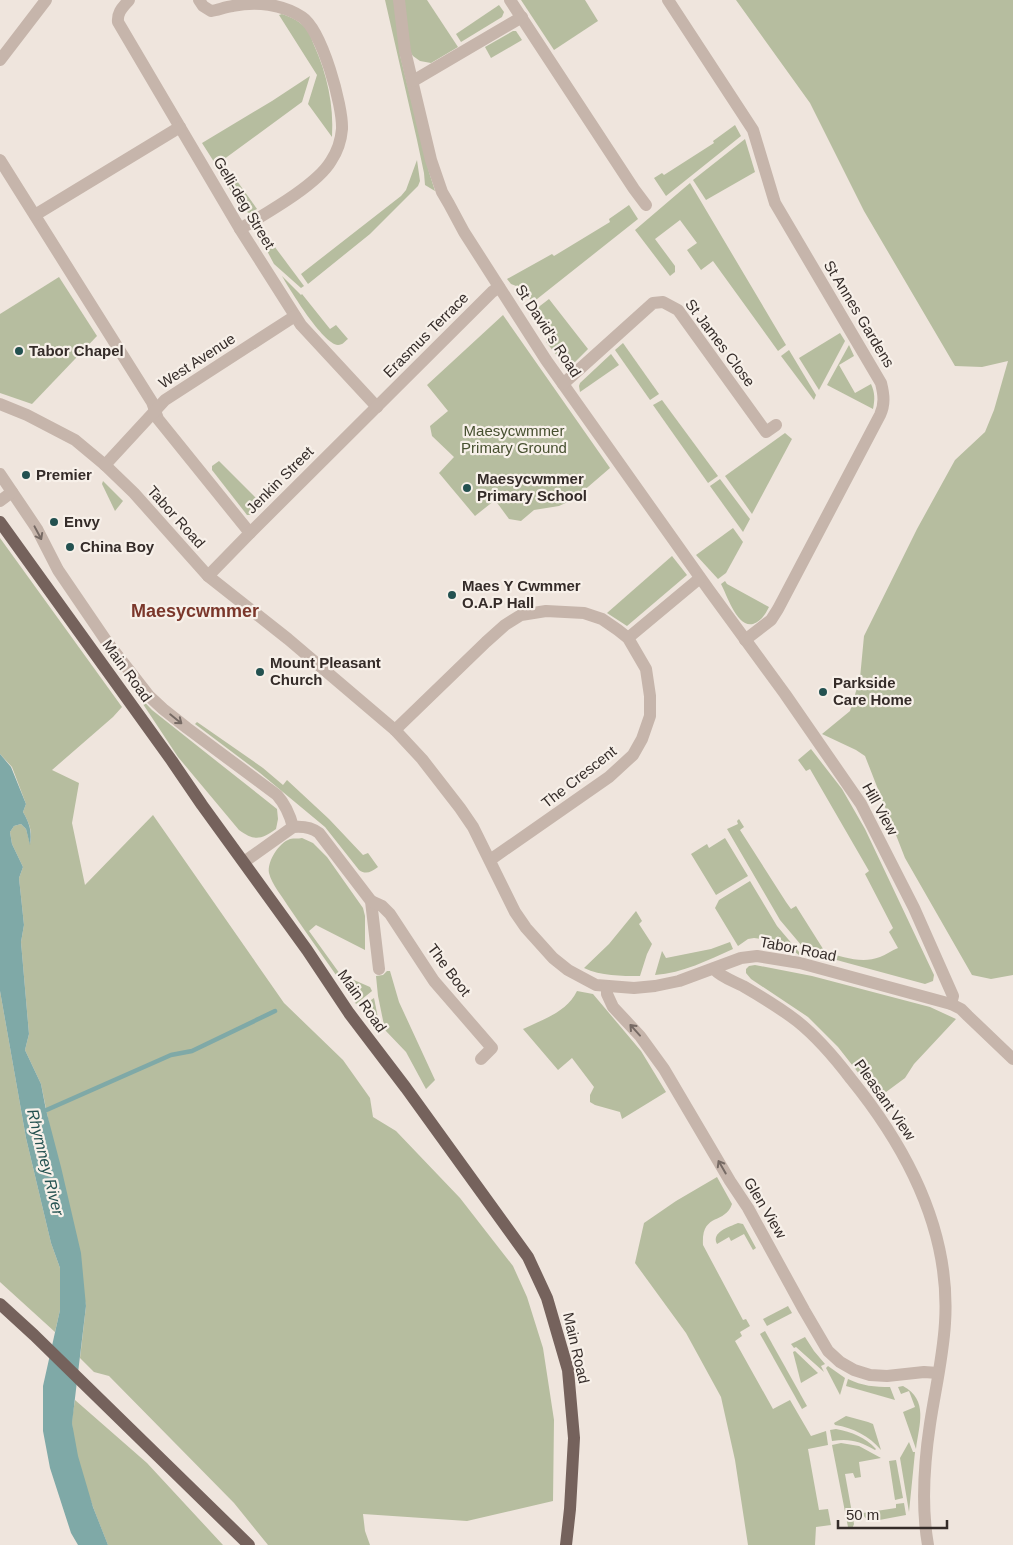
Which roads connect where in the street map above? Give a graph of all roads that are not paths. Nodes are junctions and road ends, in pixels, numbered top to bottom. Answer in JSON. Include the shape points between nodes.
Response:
{"nodes":[{"id":1,"x":46,"y":0,"type":"edge"},
{"id":2,"x":129,"y":0,"type":"edge"},
{"id":3,"x":199,"y":0,"type":"edge"},
{"id":4,"x":400,"y":0,"type":"edge"},
{"id":5,"x":510,"y":0,"type":"edge"},
{"id":6,"x":668,"y":0,"type":"edge"},
{"id":7,"x":522,"y":17,"type":"junction"},
{"id":8,"x":0,"y":60,"type":"edge"},
{"id":9,"x":413,"y":81,"type":"junction"},
{"id":10,"x":180,"y":127,"type":"junction"},
{"id":11,"x":0,"y":160,"type":"edge"},
{"id":12,"x":646,"y":205,"type":"dead end"},
{"id":13,"x":35,"y":216,"type":"junction"},
{"id":14,"x":240,"y":229,"type":"junction"},
{"id":15,"x":499,"y":287,"type":"junction"},
{"id":16,"x":295,"y":316,"type":"junction"},
{"id":17,"x":563,"y":384,"type":"junction"},
{"id":18,"x":0,"y":404,"type":"edge"},
{"id":19,"x":377,"y":407,"type":"junction"},
{"id":20,"x":155,"y":410,"type":"junction"},
{"id":21,"x":776,"y":425,"type":"dead end"},
{"id":22,"x":105,"y":465,"type":"junction"},
{"id":23,"x":0,"y":474,"type":"edge"},
{"id":24,"x":12,"y":492,"type":"junction"},
{"id":25,"x":0,"y":501,"type":"edge"},
{"id":26,"x":0,"y":522,"type":"edge"},
{"id":27,"x":250,"y":533,"type":"junction"},
{"id":28,"x":208,"y":576,"type":"junction"},
{"id":29,"x":700,"y":578,"type":"junction"},
{"id":30,"x":628,"y":638,"type":"junction"},
{"id":31,"x":745,"y":640,"type":"junction"},
{"id":32,"x":395,"y":730,"type":"junction"},
{"id":33,"x":293,"y":827,"type":"junction"},
{"id":34,"x":490,"y":860,"type":"junction"},
{"id":35,"x":244,"y":862,"type":"junction"},
{"id":36,"x":371,"y":901,"type":"junction"},
{"id":37,"x":379,"y":969,"type":"dead end"},
{"id":38,"x":714,"y":969,"type":"junction"},
{"id":39,"x":607,"y":986,"type":"junction"},
{"id":40,"x":951,"y":1004,"type":"junction"},
{"id":41,"x":481,"y":1058,"type":"dead end"},
{"id":42,"x":1013,"y":1059,"type":"edge"},
{"id":43,"x":0,"y":1304,"type":"edge"},
{"id":44,"x":938,"y":1373,"type":"junction"},
{"id":45,"x":248,"y":1545,"type":"edge"},
{"id":46,"x":566,"y":1545,"type":"edge"},
{"id":47,"x":928,"y":1545,"type":"edge"}],
"edges":[{"from":1,"to":8,"type":"street"},
{"from":2,"to":10,"type":"street","name":"Gelli-deg Street","via":[[117,16],[118,22]]},
{"from":3,"to":14,"type":"street","via":[[211,11],[268,4],[304,18],[323,50],[342,114],[339,147],[321,175]]},
{"from":4,"to":9,"type":"street","name":"St David's Road","via":[[404,51]]},
{"from":5,"to":7,"type":"street"},
{"from":6,"to":31,"type":"street","name":"St Annes Gardens","via":[[754,130],[776,203],[881,384],[884,396],[880,415],[778,609],[771,620]]},
{"from":7,"to":9,"type":"street"},
{"from":7,"to":12,"type":"street"},
{"from":9,"to":15,"type":"street","name":"St David's Road","via":[[431,160],[442,192]]},
{"from":10,"to":13,"type":"street"},
{"from":10,"to":14,"type":"street","name":"Gelli-deg Street"},
{"from":11,"to":13,"type":"street"},
{"from":13,"to":20,"type":"street"},
{"from":14,"to":16,"type":"street","name":"Gelli-deg Street"},
{"from":15,"to":17,"type":"street","name":"St David's Road"},
{"from":15,"to":19,"type":"street","name":"Erasmus Terrace"},
{"from":16,"to":19,"type":"street","name":"Gelli-deg Street"},
{"from":16,"to":20,"type":"street","name":"West Avenue","via":[[164,400]]},
{"from":17,"to":21,"type":"street","name":"St James Close","via":[[653,303],[663,302],[678,310],[766,432]]},
{"from":17,"to":29,"type":"street","name":"St David's Road"},
{"from":18,"to":22,"type":"street","name":"Tabor Road","via":[[75,440]]},
{"from":19,"to":27,"type":"street","name":"Jenkin Street"},
{"from":20,"to":22,"type":"street","name":"West Avenue"},
{"from":20,"to":27,"type":"street","via":[[158,419]]},
{"from":22,"to":28,"type":"street","name":"Tabor Road"},
{"from":23,"to":24,"type":"street","name":"Main Road"},
{"from":24,"to":25,"type":"street"},
{"from":24,"to":33,"type":"street","name":"Main Road","one_way":true,"via":[[37,529],[58,570],[107,642],[150,696],[276,795],[287,809]]},
{"from":26,"to":35,"type":"main road","name":"Main Road"},
{"from":27,"to":28,"type":"street","name":"Jenkin Street"},
{"from":28,"to":32,"type":"street","name":"Tabor Road"},
{"from":29,"to":30,"type":"street"},
{"from":29,"to":31,"type":"street","name":"Hill View"},
{"from":30,"to":32,"type":"street","name":"The Crescent","via":[[602,619],[584,613],[546,611],[521,615],[486,642]]},
{"from":30,"to":34,"type":"street","name":"The Crescent","via":[[646,670],[650,696],[650,716],[633,755],[609,777]]},
{"from":31,"to":40,"type":"street","name":"Hill View","via":[[861,804],[918,917],[953,996]]},
{"from":32,"to":34,"type":"street","name":"Tabor Road","via":[[460,808]]},
{"from":33,"to":35,"type":"street"},
{"from":33,"to":36,"type":"street","via":[[313,829],[319,833]]},
{"from":34,"to":39,"type":"street","name":"Tabor Road","via":[[515,912],[553,958],[582,978]]},
{"from":35,"to":46,"type":"main road","name":"Main Road","via":[[532,1266],[547,1298],[568,1370],[574,1438]]},
{"from":36,"to":37,"type":"street"},
{"from":36,"to":41,"type":"street","name":"The Boot","via":[[390,914],[434,981],[492,1048]]},
{"from":38,"to":39,"type":"street","name":"Tabor Road","via":[[655,986]]},
{"from":38,"to":40,"type":"street","name":"Tabor Road","via":[[745,957],[776,959]]},
{"from":38,"to":44,"type":"street","name":"Pleasant View","via":[[770,1001],[824,1047],[880,1116],[901,1149],[928,1211],[944,1271],[945,1325]]},
{"from":44,"to":39,"type":"street","name":"Glen View","one_way":true,"via":[[870,1375],[854,1370],[828,1351],[748,1208],[664,1069],[609,1000]]},
{"from":40,"to":42,"type":"street","via":[[961,1009]]},
{"from":43,"to":45,"type":"main road"},
{"from":44,"to":47,"type":"street","name":"Pleasant View","via":[[924,1480],[924,1523]]}]}
